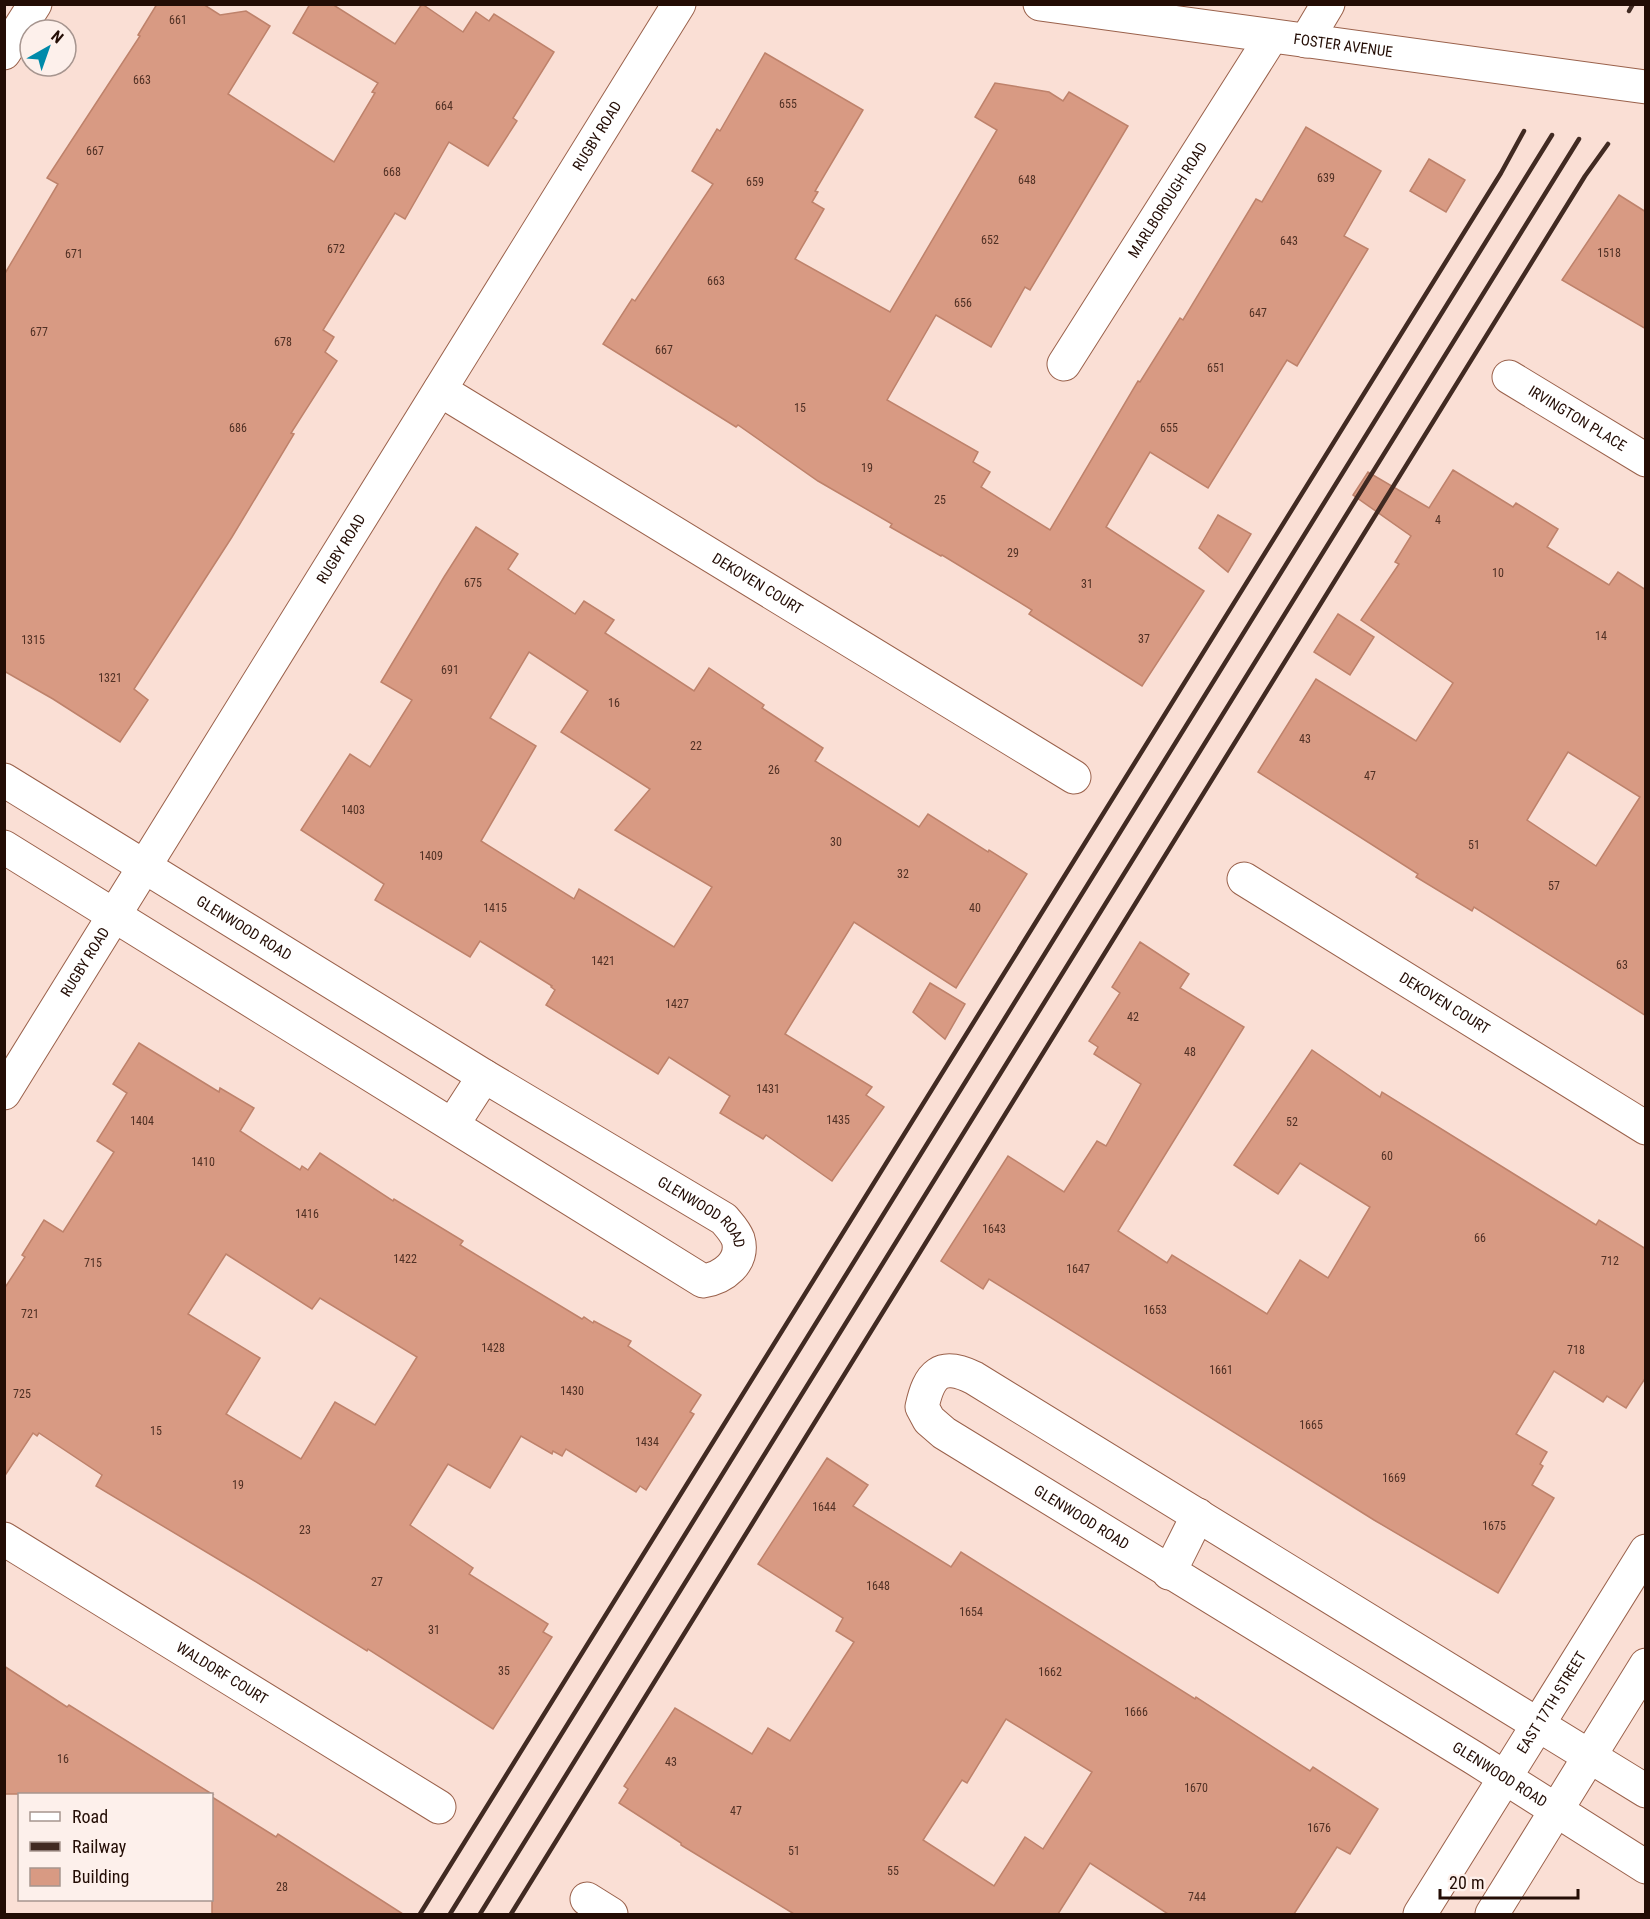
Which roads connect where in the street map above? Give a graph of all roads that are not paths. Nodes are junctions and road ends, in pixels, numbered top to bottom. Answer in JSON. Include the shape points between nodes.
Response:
{"nodes":[{"id":1,"x":35,"y":4,"type":"edge"},
{"id":2,"x":679,"y":4,"type":"edge"},
{"id":3,"x":1040,"y":4,"type":"edge"},
{"id":4,"x":1328,"y":4,"type":"edge"},
{"id":5,"x":1272,"y":36,"type":"junction"},
{"id":6,"x":1306,"y":41,"type":"junction"},
{"id":7,"x":4,"y":53,"type":"edge"},
{"id":8,"x":1646,"y":87,"type":"edge"},
{"id":9,"x":1064,"y":364,"type":"dead end"},
{"id":10,"x":1509,"y":377,"type":"dead end"},
{"id":11,"x":440,"y":390,"type":"junction"},
{"id":12,"x":1646,"y":460,"type":"edge"},
{"id":13,"x":1074,"y":777,"type":"dead end"},
{"id":14,"x":4,"y":780,"type":"edge"},
{"id":15,"x":4,"y":847,"type":"edge"},
{"id":16,"x":145,"y":867,"type":"junction"},
{"id":17,"x":1244,"y":879,"type":"dead end"},
{"id":18,"x":115,"y":915,"type":"junction"},
{"id":19,"x":484,"y":1076,"type":"junction"},
{"id":20,"x":4,"y":1093,"type":"edge"},
{"id":21,"x":453,"y":1124,"type":"junction"},
{"id":22,"x":1646,"y":1128,"type":"edge"},
{"id":23,"x":1198,"y":1515,"type":"junction"},
{"id":24,"x":4,"y":1539,"type":"edge"},
{"id":25,"x":1646,"y":1551,"type":"edge"},
{"id":26,"x":1169,"y":1573,"type":"junction"},
{"id":27,"x":1646,"y":1665,"type":"edge"},
{"id":28,"x":1538,"y":1725,"type":"junction"},
{"id":29,"x":1589,"y":1756,"type":"junction"},
{"id":30,"x":1505,"y":1778,"type":"junction"},
{"id":31,"x":1646,"y":1791,"type":"edge"},
{"id":32,"x":439,"y":1807,"type":"dead end"},
{"id":33,"x":1556,"y":1811,"type":"junction"},
{"id":34,"x":1646,"y":1867,"type":"edge"},
{"id":35,"x":1420,"y":1914,"type":"edge"},
{"id":36,"x":1492,"y":1914,"type":"edge"}],
"edges":[{"from":1,"to":7,"type":"street"},
{"from":2,"to":11,"type":"street","name":"RUGBY ROAD"},
{"from":3,"to":5,"type":"street","name":"FOSTER AVENUE"},
{"from":4,"to":6,"type":"street"},
{"from":5,"to":6,"type":"street","name":"FOSTER AVENUE"},
{"from":5,"to":9,"type":"street","name":"MARLBOROUGH ROAD"},
{"from":6,"to":8,"type":"street","name":"FOSTER AVENUE"},
{"from":10,"to":12,"type":"street","name":"IRVINGTON PLACE"},
{"from":11,"to":13,"type":"street","name":"DEKOVEN COURT"},
{"from":11,"to":16,"type":"street","name":"RUGBY ROAD"},
{"from":14,"to":16,"type":"street","name":"GLENWOOD ROAD"},
{"from":15,"to":18,"type":"street","name":"GLENWOOD ROAD"},
{"from":16,"to":18,"type":"street","name":"RUGBY ROAD"},
{"from":16,"to":19,"type":"street","name":"GLENWOOD ROAD"},
{"from":17,"to":22,"type":"street","name":"DEKOVEN COURT"},
{"from":18,"to":20,"type":"street","name":"RUGBY ROAD"},
{"from":18,"to":21,"type":"street","name":"GLENWOOD ROAD"},
{"from":19,"to":21,"type":"street"},
{"from":19,"to":21,"type":"street","name":"GLENWOOD ROAD","via":[[724,1219],[739,1240],[733,1265],[725,1275],[703,1281]]},
{"from":23,"to":26,"type":"street"},
{"from":23,"to":26,"type":"street","name":"GLENWOOD ROAD","via":[[962,1372],[937,1374],[928,1384],[922,1407],[929,1420],[944,1433]]},
{"from":23,"to":28,"type":"street","name":"GLENWOOD ROAD"},
{"from":24,"to":32,"type":"street","name":"WALDORF COURT"},
{"from":25,"to":28,"type":"street","name":"EAST 17TH STREET"},
{"from":26,"to":30,"type":"street","name":"GLENWOOD ROAD"},
{"from":27,"to":29,"type":"street"},
{"from":28,"to":29,"type":"street","name":"GLENWOOD ROAD"},
{"from":28,"to":30,"type":"street","name":"EAST 17TH STREET"},
{"from":29,"to":31,"type":"street","name":"GLENWOOD ROAD"},
{"from":29,"to":33,"type":"street"},
{"from":30,"to":33,"type":"street","name":"GLENWOOD ROAD"},
{"from":30,"to":35,"type":"street","name":"EAST 17TH STREET"},
{"from":33,"to":34,"type":"street","name":"GLENWOOD ROAD"},
{"from":33,"to":36,"type":"street"}]}
